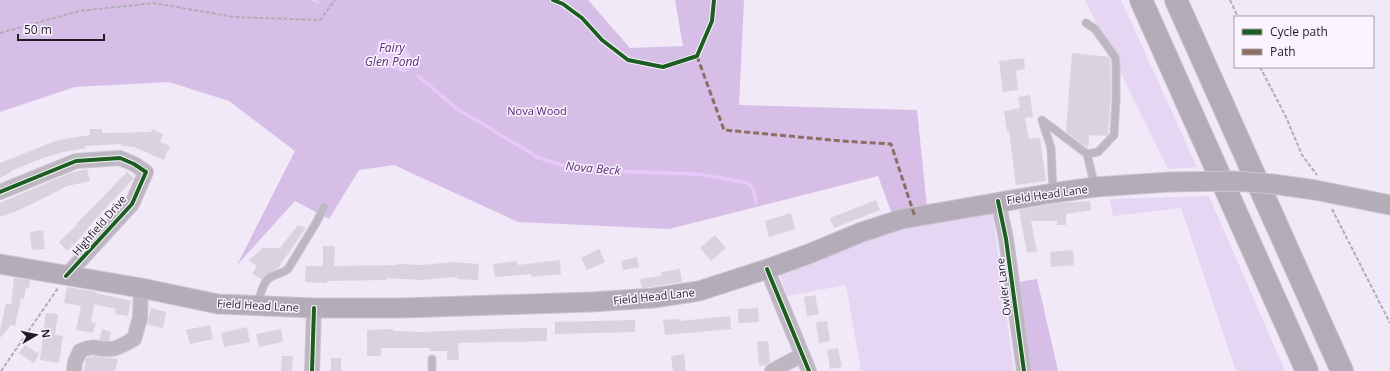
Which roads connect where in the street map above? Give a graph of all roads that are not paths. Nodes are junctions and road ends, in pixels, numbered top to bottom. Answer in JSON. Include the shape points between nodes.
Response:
{"nodes":[{"id":1,"x":1141,"y":0,"type":"edge"},
{"id":2,"x":1176,"y":0,"type":"edge"},
{"id":3,"x":1086,"y":23,"type":"dead end"},
{"id":4,"x":1087,"y":154,"type":"junction"},
{"id":5,"x":1095,"y":187,"type":"junction"},
{"id":6,"x":0,"y":192,"type":"edge"},
{"id":7,"x":1052,"y":193,"type":"junction"},
{"id":8,"x":998,"y":201,"type":"junction"},
{"id":9,"x":1390,"y":205,"type":"edge"},
{"id":10,"x":324,"y":207,"type":"dead end"},
{"id":11,"x":0,"y":264,"type":"edge"},
{"id":12,"x":767,"y":269,"type":"junction"},
{"id":13,"x":66,"y":276,"type":"junction"},
{"id":14,"x":141,"y":288,"type":"junction"},
{"id":15,"x":257,"y":306,"type":"junction"},
{"id":16,"x":314,"y":308,"type":"junction"},
{"id":17,"x":802,"y":355,"type":"junction"},
{"id":18,"x":432,"y":359,"type":"dead end"},
{"id":19,"x":74,"y":371,"type":"edge"},
{"id":20,"x":312,"y":371,"type":"edge"},
{"id":21,"x":432,"y":371,"type":"edge"},
{"id":22,"x":772,"y":371,"type":"edge"},
{"id":23,"x":809,"y":371,"type":"edge"},
{"id":24,"x":1024,"y":371,"type":"edge"},
{"id":25,"x":1307,"y":371,"type":"edge"},
{"id":26,"x":1342,"y":371,"type":"edge"}],
"edges":[{"from":1,"to":25,"type":"highway"},
{"from":2,"to":26,"type":"highway"},
{"from":3,"to":4,"type":"lane","via":[[1095,29],[1115,57],[1116,63],[1114,135],[1098,152]]},
{"from":4,"to":5,"type":"lane"},
{"from":4,"to":7,"type":"lane","via":[[1042,120],[1051,148]]},
{"from":5,"to":7,"type":"main road","name":"Field Head Lane"},
{"from":5,"to":9,"type":"main road","name":"Field Head Lane","bridge":true,"via":[[1235,181],[1273,184]]},
{"from":6,"to":13,"type":"street","name":"Highfield Drive","via":[[76,162],[120,158],[146,172],[132,204]]},
{"from":7,"to":8,"type":"main road","name":"Field Head Lane"},
{"from":8,"to":12,"type":"main road","name":"Field Head Lane","via":[[902,219]]},
{"from":8,"to":24,"type":"street","name":"Owler Lane","via":[[1006,239]]},
{"from":10,"to":15,"type":"lane","via":[[288,269],[272,276],[264,283]]},
{"from":11,"to":13,"type":"main road","name":"Field Head Lane"},
{"from":12,"to":16,"type":"main road","name":"Field Head Lane","via":[[699,291],[653,298],[402,308]]},
{"from":12,"to":17,"type":"street"},
{"from":13,"to":14,"type":"main road","name":"Field Head Lane"},
{"from":14,"to":15,"type":"main road","name":"Field Head Lane","via":[[218,304]]},
{"from":14,"to":19,"type":"street","via":[[140,318],[134,339],[110,349],[90,346],[80,351]]},
{"from":15,"to":16,"type":"main road","name":"Field Head Lane"},
{"from":16,"to":20,"type":"street"},
{"from":17,"to":22,"type":"street"},
{"from":17,"to":23,"type":"street"},
{"from":18,"to":21,"type":"lane"}]}
